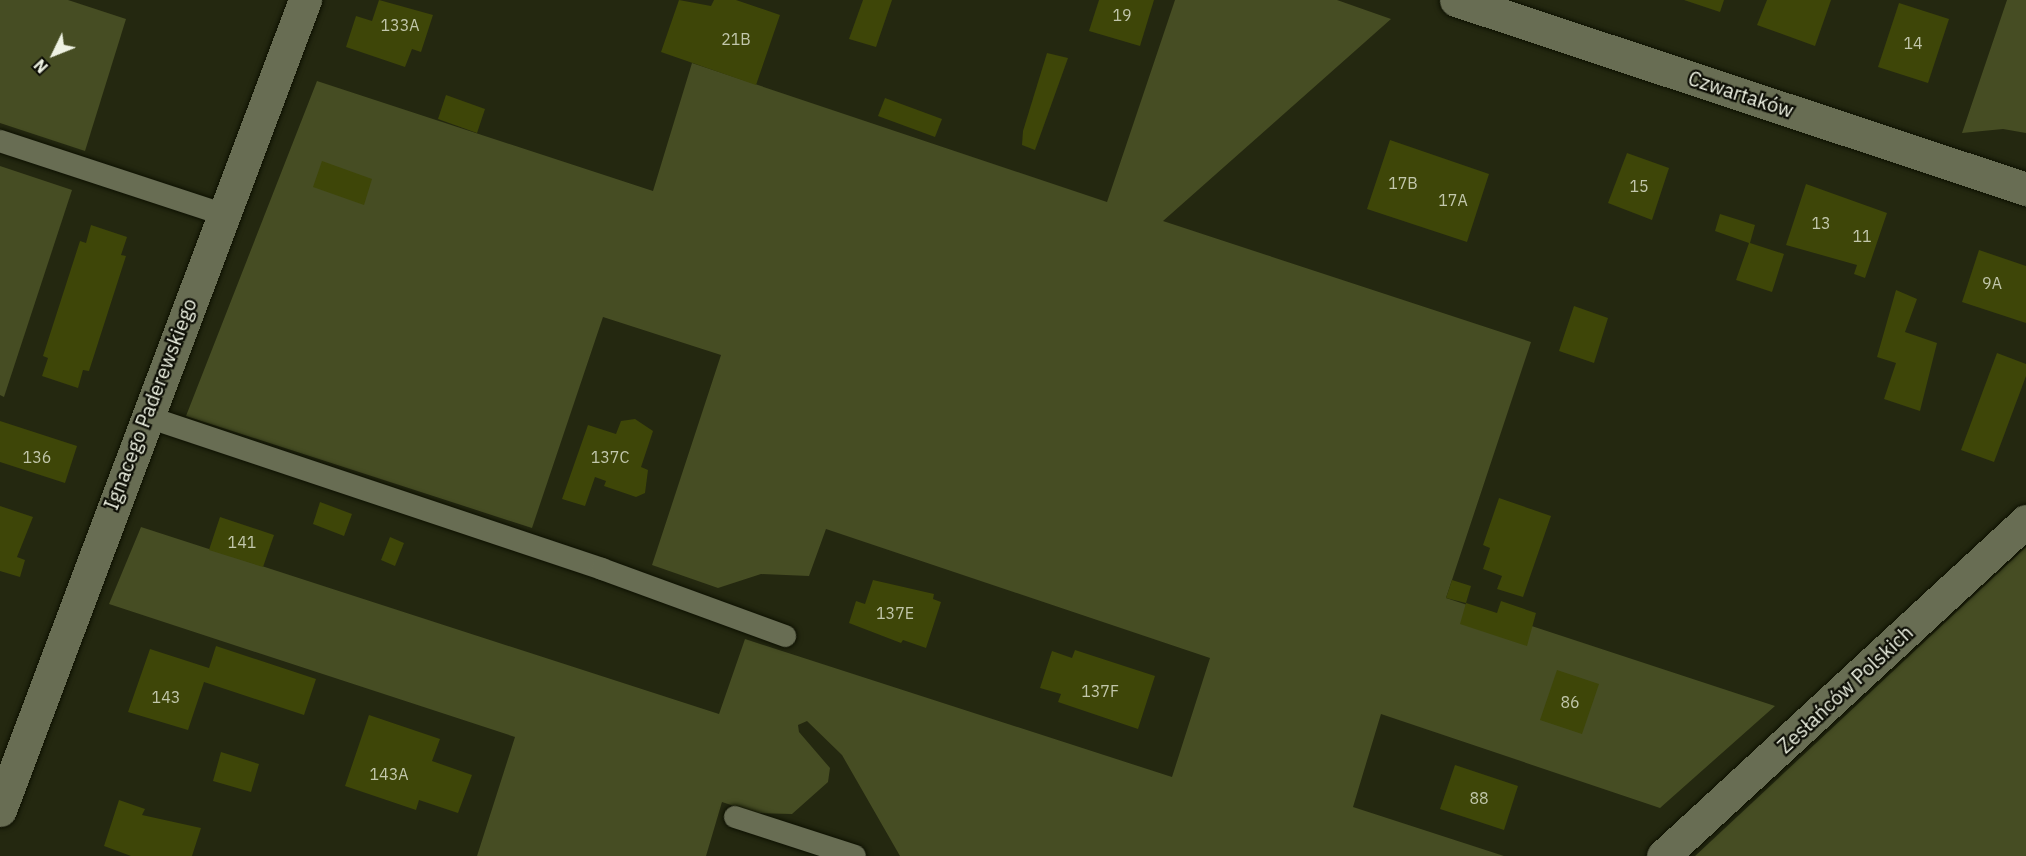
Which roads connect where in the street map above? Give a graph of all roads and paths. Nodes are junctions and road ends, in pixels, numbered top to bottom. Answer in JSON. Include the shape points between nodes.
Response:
{"nodes":[{"id":1,"x":305,"y":0,"type":"edge"},
{"id":2,"x":1456,"y":0,"type":"edge"},
{"id":3,"x":0,"y":141,"type":"edge"},
{"id":4,"x":2026,"y":189,"type":"edge"},
{"id":5,"x":222,"y":214,"type":"junction"},
{"id":6,"x":145,"y":416,"type":"junction"},
{"id":7,"x":2026,"y":521,"type":"edge"},
{"id":8,"x":785,"y":636,"type":"dead end"},
{"id":9,"x":0,"y":810,"type":"edge"},
{"id":10,"x":735,"y":817,"type":"dead end"},
{"id":11,"x":855,"y":856,"type":"edge"},
{"id":12,"x":1663,"y":856,"type":"edge"}],
"edges":[{"from":1,"to":5,"type":"street","name":"Ignacego Paderewskiego"},
{"from":2,"to":4,"type":"street","name":"Czwartaków"},
{"from":3,"to":5,"type":"lane"},
{"from":5,"to":6,"type":"street","name":"Ignacego Paderewskiego"},
{"from":6,"to":8,"type":"lane","via":[[602,569]]},
{"from":6,"to":9,"type":"street","name":"Ignacego Paderewskiego"},
{"from":7,"to":12,"type":"street","name":"Zesłańców Polskich"},
{"from":10,"to":11,"type":"lane"}]}
